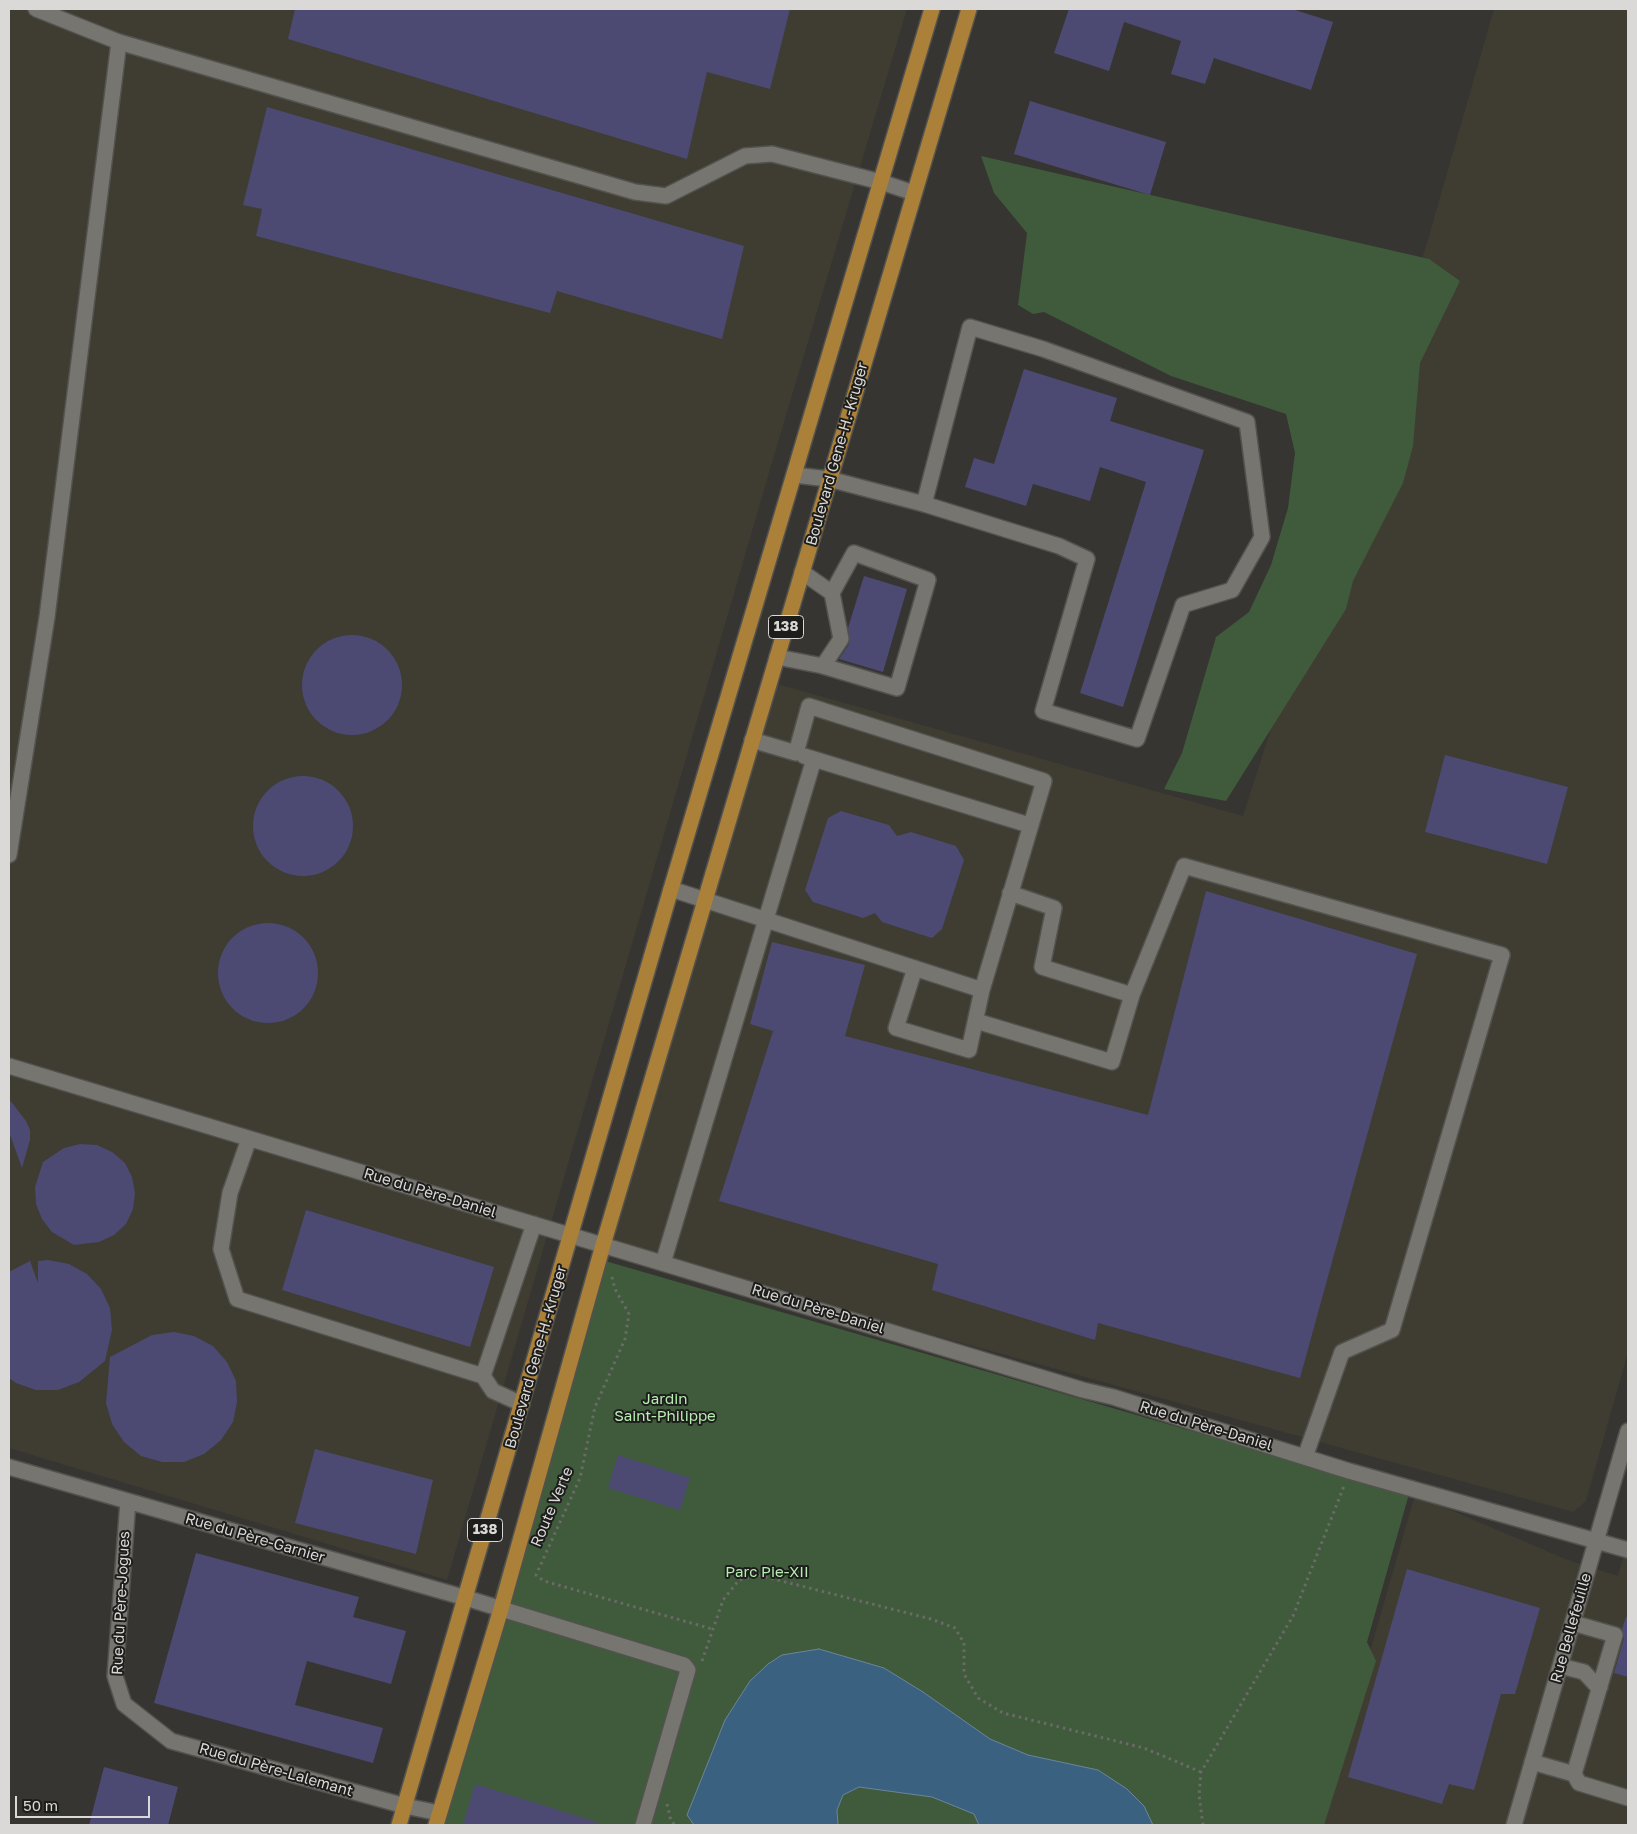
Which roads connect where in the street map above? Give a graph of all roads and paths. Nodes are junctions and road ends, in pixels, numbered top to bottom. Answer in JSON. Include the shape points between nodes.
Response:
{"nodes":[{"id":1,"x":36,"y":9,"type":"edge"},
{"id":2,"x":932,"y":9,"type":"edge"},
{"id":3,"x":968,"y":9,"type":"edge"},
{"id":4,"x":119,"y":42,"type":"junction"},
{"id":5,"x":881,"y":182,"type":"junction"},
{"id":6,"x":914,"y":193,"type":"junction"},
{"id":7,"x":794,"y":475,"type":"junction"},
{"id":8,"x":830,"y":479,"type":"junction"},
{"id":9,"x":924,"y":504,"type":"junction"},
{"id":10,"x":802,"y":572,"type":"junction"},
{"id":11,"x":832,"y":593,"type":"junction"},
{"id":12,"x":777,"y":657,"type":"junction"},
{"id":13,"x":823,"y":666,"type":"junction"},
{"id":14,"x":752,"y":740,"type":"junction"},
{"id":15,"x":796,"y":753,"type":"junction"},
{"id":16,"x":814,"y":759,"type":"junction"},
{"id":17,"x":1029,"y":825,"type":"junction"},
{"id":18,"x":9,"y":856,"type":"edge"},
{"id":19,"x":671,"y":889,"type":"junction"},
{"id":20,"x":1010,"y":893,"type":"junction"},
{"id":21,"x":705,"y":899,"type":"junction"},
{"id":22,"x":766,"y":919,"type":"junction"},
{"id":23,"x":915,"y":968,"type":"junction"},
{"id":24,"x":982,"y":990,"type":"junction"},
{"id":25,"x":1132,"y":995,"type":"junction"},
{"id":26,"x":976,"y":1022,"type":"junction"},
{"id":27,"x":9,"y":1066,"type":"edge"},
{"id":28,"x":249,"y":1139,"type":"junction"},
{"id":29,"x":534,"y":1224,"type":"junction"},
{"id":30,"x":571,"y":1236,"type":"junction"},
{"id":31,"x":603,"y":1245,"type":"junction"},
{"id":32,"x":663,"y":1263,"type":"junction"},
{"id":33,"x":610,"y":1272,"type":"dead end"},
{"id":34,"x":483,"y":1376,"type":"junction"},
{"id":35,"x":522,"y":1404,"type":"junction"},
{"id":36,"x":1628,"y":1431,"type":"edge"},
{"id":37,"x":1305,"y":1457,"type":"junction"},
{"id":38,"x":9,"y":1467,"type":"edge"},
{"id":39,"x":1349,"y":1471,"type":"junction"},
{"id":40,"x":128,"y":1501,"type":"junction"},
{"id":41,"x":1596,"y":1542,"type":"junction"},
{"id":42,"x":1628,"y":1550,"type":"edge"},
{"id":43,"x":466,"y":1598,"type":"junction"},
{"id":44,"x":501,"y":1609,"type":"junction"},
{"id":45,"x":1573,"y":1623,"type":"junction"},
{"id":46,"x":1560,"y":1666,"type":"junction"},
{"id":47,"x":1600,"y":1686,"type":"junction"},
{"id":48,"x":124,"y":1704,"type":"joint"},
{"id":49,"x":1532,"y":1762,"type":"junction"},
{"id":50,"x":1201,"y":1772,"type":"junction"},
{"id":51,"x":1574,"y":1774,"type":"junction"},
{"id":52,"x":1628,"y":1798,"type":"edge"},
{"id":53,"x":405,"y":1806,"type":"junction"},
{"id":54,"x":438,"y":1819,"type":"edge"},
{"id":55,"x":399,"y":1825,"type":"edge"},
{"id":56,"x":643,"y":1825,"type":"edge"},
{"id":57,"x":1203,"y":1825,"type":"edge"},
{"id":58,"x":1514,"y":1825,"type":"edge"}],
"edges":[{"from":1,"to":4,"type":"street"},
{"from":2,"to":5,"type":"main road","name":"Boulevard Gene-H.-Kruger","number":"138"},
{"from":3,"to":6,"type":"main road","name":"Boulevard Gene-H.-Kruger","number":"138"},
{"from":4,"to":5,"type":"street","via":[[635,192],[666,196],[745,156],[772,154]]},
{"from":4,"to":18,"type":"street","via":[[47,617]]},
{"from":5,"to":6,"type":"street"},
{"from":5,"to":7,"type":"main road","name":"Boulevard Gene-H.-Kruger","number":"138"},
{"from":6,"to":8,"type":"main road","name":"Boulevard Gene-H.-Kruger","number":"138"},
{"from":7,"to":8,"type":"street"},
{"from":7,"to":19,"type":"main road","name":"Boulevard Gene-H.-Kruger","number":"138"},
{"from":8,"to":9,"type":"street"},
{"from":8,"to":10,"type":"main road","name":"Boulevard Gene-H.-Kruger","number":"138"},
{"from":9,"to":9,"type":"street","via":[[1059,546],[1087,559],[1043,710],[1137,740],[1183,605],[1232,590],[1262,537],[1247,422],[1043,349],[970,327]]},
{"from":10,"to":11,"type":"street"},
{"from":10,"to":12,"type":"main road","name":"Boulevard Gene-H.-Kruger","number":"138"},
{"from":11,"to":13,"type":"street","via":[[841,639]]},
{"from":11,"to":13,"type":"street","via":[[854,553],[928,580],[897,688]]},
{"from":12,"to":13,"type":"street"},
{"from":12,"to":14,"type":"main road","name":"Boulevard Gene-H.-Kruger","number":"138"},
{"from":14,"to":15,"type":"street"},
{"from":14,"to":21,"type":"main road","name":"Boulevard Gene-H.-Kruger","number":"138"},
{"from":15,"to":16,"type":"street"},
{"from":15,"to":17,"type":"street","via":[[809,706],[1044,781]]},
{"from":16,"to":17,"type":"street"},
{"from":16,"to":22,"type":"street"},
{"from":17,"to":20,"type":"street"},
{"from":19,"to":21,"type":"street"},
{"from":19,"to":30,"type":"main road","name":"Boulevard Gene-H.-Kruger","number":"138"},
{"from":20,"to":24,"type":"street"},
{"from":20,"to":25,"type":"street","via":[[1054,908],[1042,967]]},
{"from":21,"to":22,"type":"street"},
{"from":21,"to":31,"type":"main road","name":"Boulevard Gene-H.-Kruger","number":"138"},
{"from":22,"to":23,"type":"street"},
{"from":22,"to":32,"type":"street"},
{"from":23,"to":24,"type":"street"},
{"from":23,"to":26,"type":"street","via":[[896,1028],[969,1050]]},
{"from":24,"to":26,"type":"street"},
{"from":25,"to":26,"type":"street","via":[[1112,1062]]},
{"from":25,"to":37,"type":"street","via":[[1184,866],[1502,955],[1392,1330],[1342,1352]]},
{"from":27,"to":28,"type":"street","name":"Rue du Père-Daniel"},
{"from":28,"to":29,"type":"street","name":"Rue du Père-Daniel"},
{"from":28,"to":34,"type":"street","via":[[230,1193],[221,1249],[237,1299]]},
{"from":29,"to":30,"type":"street","name":"Rue du Père-Daniel"},
{"from":29,"to":34,"type":"street"},
{"from":30,"to":31,"type":"street","name":"Rue du Père-Daniel"},
{"from":30,"to":35,"type":"main road","name":"Boulevard Gene-H.-Kruger","number":"138"},
{"from":31,"to":32,"type":"street","name":"Rue du Père-Daniel"},
{"from":31,"to":44,"type":"main road","name":"Boulevard Gene-H.-Kruger","number":"138"},
{"from":32,"to":37,"type":"street","name":"Rue du Père-Daniel"},
{"from":33,"to":50,"type":"path","name":"Route Verte","via":[[629,1314],[625,1339],[595,1407],[580,1478],[536,1575],[712,1629],[723,1600],[739,1580],[758,1575],[931,1619],[955,1628],[964,1643],[964,1674],[978,1698],[1002,1713],[1144,1748]]},
{"from":34,"to":35,"type":"street","via":[[493,1391]]},
{"from":35,"to":43,"type":"main road","name":"Boulevard Gene-H.-Kruger","number":"138"},
{"from":36,"to":41,"type":"street","name":"Rue Bellefeuille"},
{"from":37,"to":39,"type":"street","name":"Rue du Père-Daniel"},
{"from":38,"to":40,"type":"street","name":"Rue du Père-Garnier"},
{"from":39,"to":41,"type":"street","name":"Rue du Père-Daniel"},
{"from":39,"to":50,"type":"path","via":[[1293,1616]]},
{"from":40,"to":43,"type":"street","name":"Rue du Père-Garnier"},
{"from":40,"to":48,"type":"street","name":"Rue du Père-Jogues","via":[[115,1676]]},
{"from":41,"to":42,"type":"street","name":"Rue du Père-Daniel"},
{"from":41,"to":45,"type":"street","name":"Rue Bellefeuille"},
{"from":43,"to":44,"type":"street","name":"Rue du Père-Garnier"},
{"from":43,"to":53,"type":"main road","name":"Boulevard Gene-H.-Kruger","number":"138"},
{"from":44,"to":54,"type":"main road","name":"Boulevard Gene-H.-Kruger","number":"138"},
{"from":44,"to":56,"type":"street","name":"Rue du Père-Garnier","via":[[684,1665],[688,1670]]},
{"from":45,"to":46,"type":"street","name":"Rue Bellefeuille"},
{"from":45,"to":47,"type":"street","via":[[1615,1635]]},
{"from":46,"to":47,"type":"street","via":[[1584,1672]]},
{"from":46,"to":49,"type":"street","name":"Rue Bellefeuille"},
{"from":47,"to":51,"type":"street"},
{"from":48,"to":53,"type":"street","name":"Rue du Père-Lalemant","via":[[171,1741]]},
{"from":49,"to":51,"type":"street"},
{"from":49,"to":58,"type":"street","name":"Rue Bellefeuille"},
{"from":50,"to":57,"type":"path","via":[[1199,1795]]},
{"from":51,"to":52,"type":"street","via":[[1579,1783]]},
{"from":53,"to":54,"type":"street","name":"Rue du Père-Lalemant"},
{"from":53,"to":55,"type":"main road","name":"Boulevard Gene-H.-Kruger","number":"138"}]}
